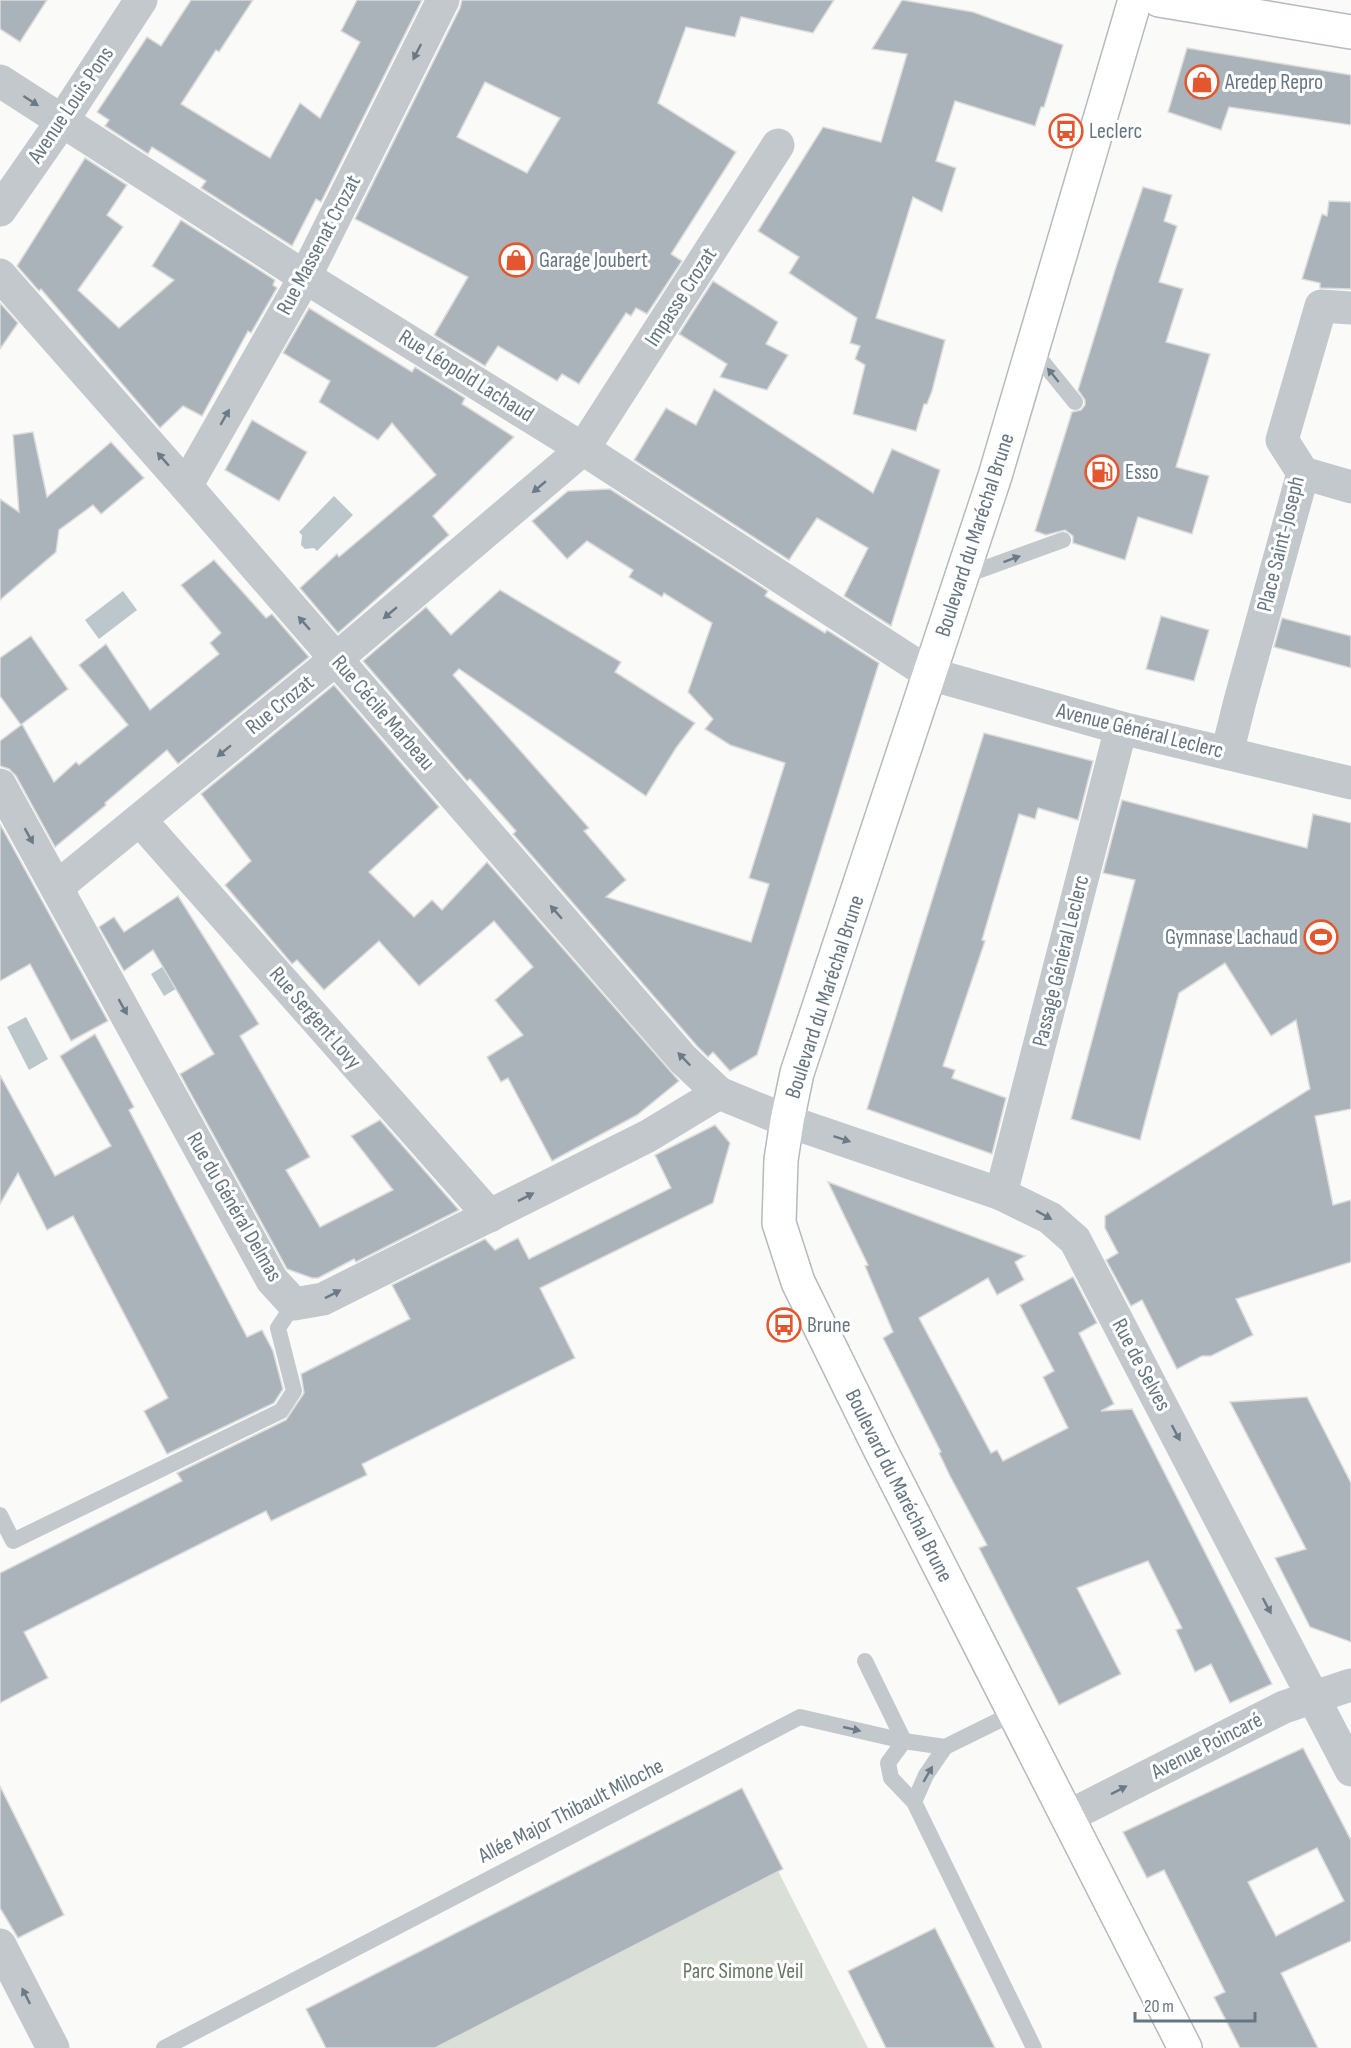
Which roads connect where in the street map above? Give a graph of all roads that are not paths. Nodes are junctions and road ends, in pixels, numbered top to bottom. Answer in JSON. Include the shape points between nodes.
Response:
{"nodes":[{"id":1,"x":141,"y":0,"type":"edge"},
{"id":2,"x":443,"y":0,"type":"edge"},
{"id":3,"x":1135,"y":0,"type":"edge"},
{"id":4,"x":1158,"y":0,"type":"edge"},
{"id":5,"x":1351,"y":32,"type":"edge"},
{"id":6,"x":0,"y":81,"type":"edge"},
{"id":7,"x":62,"y":121,"type":"junction"},
{"id":8,"x":778,"y":146,"type":"dead end"},
{"id":9,"x":0,"y":210,"type":"edge"},
{"id":10,"x":0,"y":275,"type":"edge"},
{"id":11,"x":304,"y":277,"type":"junction"},
{"id":12,"x":1336,"y":307,"type":"edge"},
{"id":13,"x":1032,"y":348,"type":"junction"},
{"id":14,"x":1075,"y":402,"type":"dead end"},
{"id":15,"x":583,"y":449,"type":"junction"},
{"id":16,"x":1303,"y":472,"type":"junction"},
{"id":17,"x":186,"y":486,"type":"junction"},
{"id":18,"x":1351,"y":487,"type":"edge"},
{"id":19,"x":1063,"y":540,"type":"dead end"},
{"id":20,"x":961,"y":577,"type":"junction"},
{"id":21,"x":336,"y":659,"type":"junction"},
{"id":22,"x":930,"y":674,"type":"junction"},
{"id":23,"x":1120,"y":728,"type":"junction"},
{"id":24,"x":1227,"y":753,"type":"junction"},
{"id":25,"x":1351,"y":783,"type":"edge"},
{"id":26,"x":0,"y":785,"type":"edge"},
{"id":27,"x":140,"y":820,"type":"junction"},
{"id":28,"x":57,"y":887,"type":"junction"},
{"id":29,"x":719,"y":1093,"type":"junction"},
{"id":30,"x":786,"y":1121,"type":"junction"},
{"id":31,"x":1001,"y":1194,"type":"junction"},
{"id":32,"x":490,"y":1216,"type":"junction"},
{"id":33,"x":294,"y":1304,"type":"junction"},
{"id":34,"x":0,"y":1515,"type":"edge"},
{"id":35,"x":866,"y":1661,"type":"dead end"},
{"id":36,"x":1351,"y":1685,"type":"edge"},
{"id":37,"x":1313,"y":1697,"type":"junction"},
{"id":38,"x":1014,"y":1713,"type":"junction"},
{"id":39,"x":904,"y":1741,"type":"junction"},
{"id":40,"x":945,"y":1747,"type":"junction"},
{"id":41,"x":1351,"y":1770,"type":"edge"},
{"id":42,"x":914,"y":1802,"type":"junction"},
{"id":43,"x":1067,"y":1816,"type":"junction"},
{"id":44,"x":0,"y":1945,"type":"edge"},
{"id":45,"x":53,"y":2048,"type":"edge"},
{"id":46,"x":164,"y":2048,"type":"edge"},
{"id":47,"x":1034,"y":2048,"type":"edge"},
{"id":48,"x":1185,"y":2048,"type":"edge"}],
"edges":[{"from":1,"to":7,"type":"street","name":"Avenue Louis Pons"},
{"from":2,"to":11,"type":"street","name":"Rue Massenat Crozat","one_way":true},
{"from":3,"to":13,"type":"main road","name":"Boulevard du Maréchal Brune"},
{"from":4,"to":5,"type":"main road"},
{"from":6,"to":7,"type":"street","name":"Rue Léopold Lachaud","one_way":true},
{"from":7,"to":9,"type":"street","name":"Avenue Louis Pons"},
{"from":7,"to":11,"type":"street","name":"Rue Léopold Lachaud"},
{"from":8,"to":15,"type":"street","name":"Impasse Crozat"},
{"from":17,"to":10,"type":"street","name":"Rue Cécile Marbeau","one_way":true},
{"from":11,"to":15,"type":"street","name":"Rue Léopold Lachaud"},
{"from":17,"to":11,"type":"street","name":"Rue Massenat Crozat","one_way":true},
{"from":12,"to":16,"type":"street","name":"Place Saint-Joseph","via":[[1282,440]]},
{"from":14,"to":13,"type":"lane","one_way":true},
{"from":13,"to":20,"type":"main road","name":"Boulevard du Maréchal Brune"},
{"from":15,"to":21,"type":"street","name":"Rue Crozat","one_way":true},
{"from":15,"to":22,"type":"street","name":"Rue Léopold Lachaud"},
{"from":16,"to":18,"type":"street"},
{"from":16,"to":24,"type":"street","name":"Place Saint-Joseph"},
{"from":21,"to":17,"type":"street","name":"Rue Cécile Marbeau","one_way":true},
{"from":20,"to":19,"type":"lane","one_way":true},
{"from":20,"to":22,"type":"main road","name":"Boulevard du Maréchal Brune"},
{"from":21,"to":27,"type":"street","name":"Rue Crozat","one_way":true},
{"from":29,"to":21,"type":"street","name":"Rue Cécile Marbeau","one_way":true,"via":[[684,1059]]},
{"from":22,"to":23,"type":"street","name":"Avenue Général Leclerc"},
{"from":22,"to":30,"type":"main road","name":"Boulevard du Maréchal Brune","via":[[797,1073]]},
{"from":23,"to":24,"type":"street","name":"Avenue Général Leclerc"},
{"from":23,"to":31,"type":"street","name":"Passage Général Leclerc"},
{"from":24,"to":25,"type":"street","name":"Avenue Général Leclerc"},
{"from":26,"to":28,"type":"street","name":"Rue du Général Delmas","one_way":true},
{"from":27,"to":28,"type":"street","name":"Rue Crozat"},
{"from":27,"to":32,"type":"street","name":"Rue Sergent Lovy"},
{"from":28,"to":33,"type":"street","name":"Rue du Général Delmas","one_way":true,"via":[[272,1280]]},
{"from":29,"to":30,"type":"street","name":"Rue Cécile Marbeau"},
{"from":32,"to":29,"type":"street","name":"Rue du Général Delmas","one_way":true,"via":[[648,1136]]},
{"from":30,"to":31,"type":"street","name":"Rue de Selves","one_way":true},
{"from":30,"to":38,"type":"main road","name":"Boulevard du Maréchal Brune","via":[[779,1223],[798,1282]]},
{"from":31,"to":37,"type":"street","name":"Rue de Selves","one_way":true,"via":[[1050,1218],[1075,1240]]},
{"from":33,"to":32,"type":"street","name":"Rue du Général Delmas","one_way":true,"via":[[323,1299]]},
{"from":33,"to":34,"type":"lane","via":[[278,1328],[294,1391],[281,1411],[13,1541]]},
{"from":35,"to":39,"type":"lane"},
{"from":36,"to":37,"type":"street","name":"Avenue Poincaré"},
{"from":37,"to":41,"type":"street","name":"Rue de Selves"},
{"from":43,"to":37,"type":"street","name":"Avenue Poincaré","one_way":true,"via":[[1284,1707]]},
{"from":38,"to":40,"type":"lane"},
{"from":38,"to":43,"type":"main road","name":"Boulevard du Maréchal Brune"},
{"from":39,"to":40,"type":"lane","name":"Allée Major Thibault Miloche"},
{"from":39,"to":42,"type":"lane","via":[[888,1763],[891,1778]]},
{"from":46,"to":39,"type":"lane","name":"Allée Major Thibault Miloche","one_way":true,"via":[[800,1717]]},
{"from":42,"to":40,"type":"lane","one_way":true},
{"from":42,"to":47,"type":"lane"},
{"from":43,"to":48,"type":"main road","name":"Boulevard du Maréchal Brune"},
{"from":45,"to":44,"type":"street","one_way":true}]}
